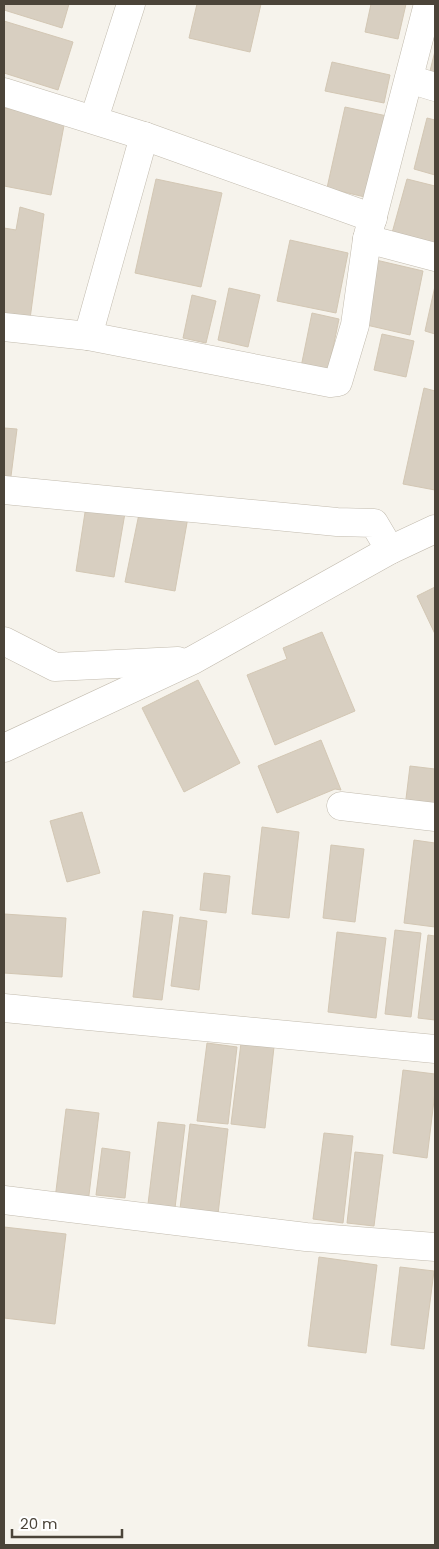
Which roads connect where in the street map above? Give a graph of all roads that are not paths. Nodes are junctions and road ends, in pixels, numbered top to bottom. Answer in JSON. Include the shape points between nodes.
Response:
{"nodes":[{"id":1,"x":130,"y":4,"type":"edge"},
{"id":2,"x":428,"y":4,"type":"edge"},
{"id":3,"x":409,"y":79,"type":"junction"},
{"id":4,"x":435,"y":86,"type":"edge"},
{"id":5,"x":4,"y":92,"type":"edge"},
{"id":6,"x":94,"y":119,"type":"junction"},
{"id":7,"x":144,"y":136,"type":"junction"},
{"id":8,"x":370,"y":228,"type":"junction"},
{"id":9,"x":435,"y":257,"type":"edge"},
{"id":10,"x":4,"y":327,"type":"edge"},
{"id":11,"x":88,"y":336,"type":"junction"},
{"id":12,"x":4,"y":490,"type":"edge"},
{"id":13,"x":435,"y":528,"type":"edge"},
{"id":14,"x":390,"y":550,"type":"junction"},
{"id":15,"x":4,"y":641,"type":"edge"},
{"id":16,"x":194,"y":660,"type":"junction"},
{"id":17,"x":4,"y":748,"type":"edge"},
{"id":18,"x":341,"y":806,"type":"dead end"},
{"id":19,"x":435,"y":817,"type":"edge"},
{"id":20,"x":4,"y":1008,"type":"edge"},
{"id":21,"x":435,"y":1049,"type":"edge"},
{"id":22,"x":4,"y":1200,"type":"edge"},
{"id":23,"x":435,"y":1247,"type":"edge"}],
"edges":[{"from":1,"to":6,"type":"street"},
{"from":2,"to":3,"type":"street"},
{"from":3,"to":4,"type":"street"},
{"from":3,"to":8,"type":"street"},
{"from":5,"to":6,"type":"street"},
{"from":6,"to":7,"type":"street"},
{"from":7,"to":8,"type":"street"},
{"from":7,"to":11,"type":"street"},
{"from":8,"to":9,"type":"street"},
{"from":8,"to":11,"type":"street","via":[[355,325],[338,382]]},
{"from":10,"to":11,"type":"street"},
{"from":12,"to":14,"type":"street","via":[[374,523]]},
{"from":13,"to":14,"type":"street"},
{"from":14,"to":16,"type":"street"},
{"from":15,"to":16,"type":"street","via":[[55,667]]},
{"from":16,"to":17,"type":"street"},
{"from":18,"to":19,"type":"street"},
{"from":20,"to":21,"type":"street"},
{"from":22,"to":23,"type":"street","via":[[306,1237]]}]}
